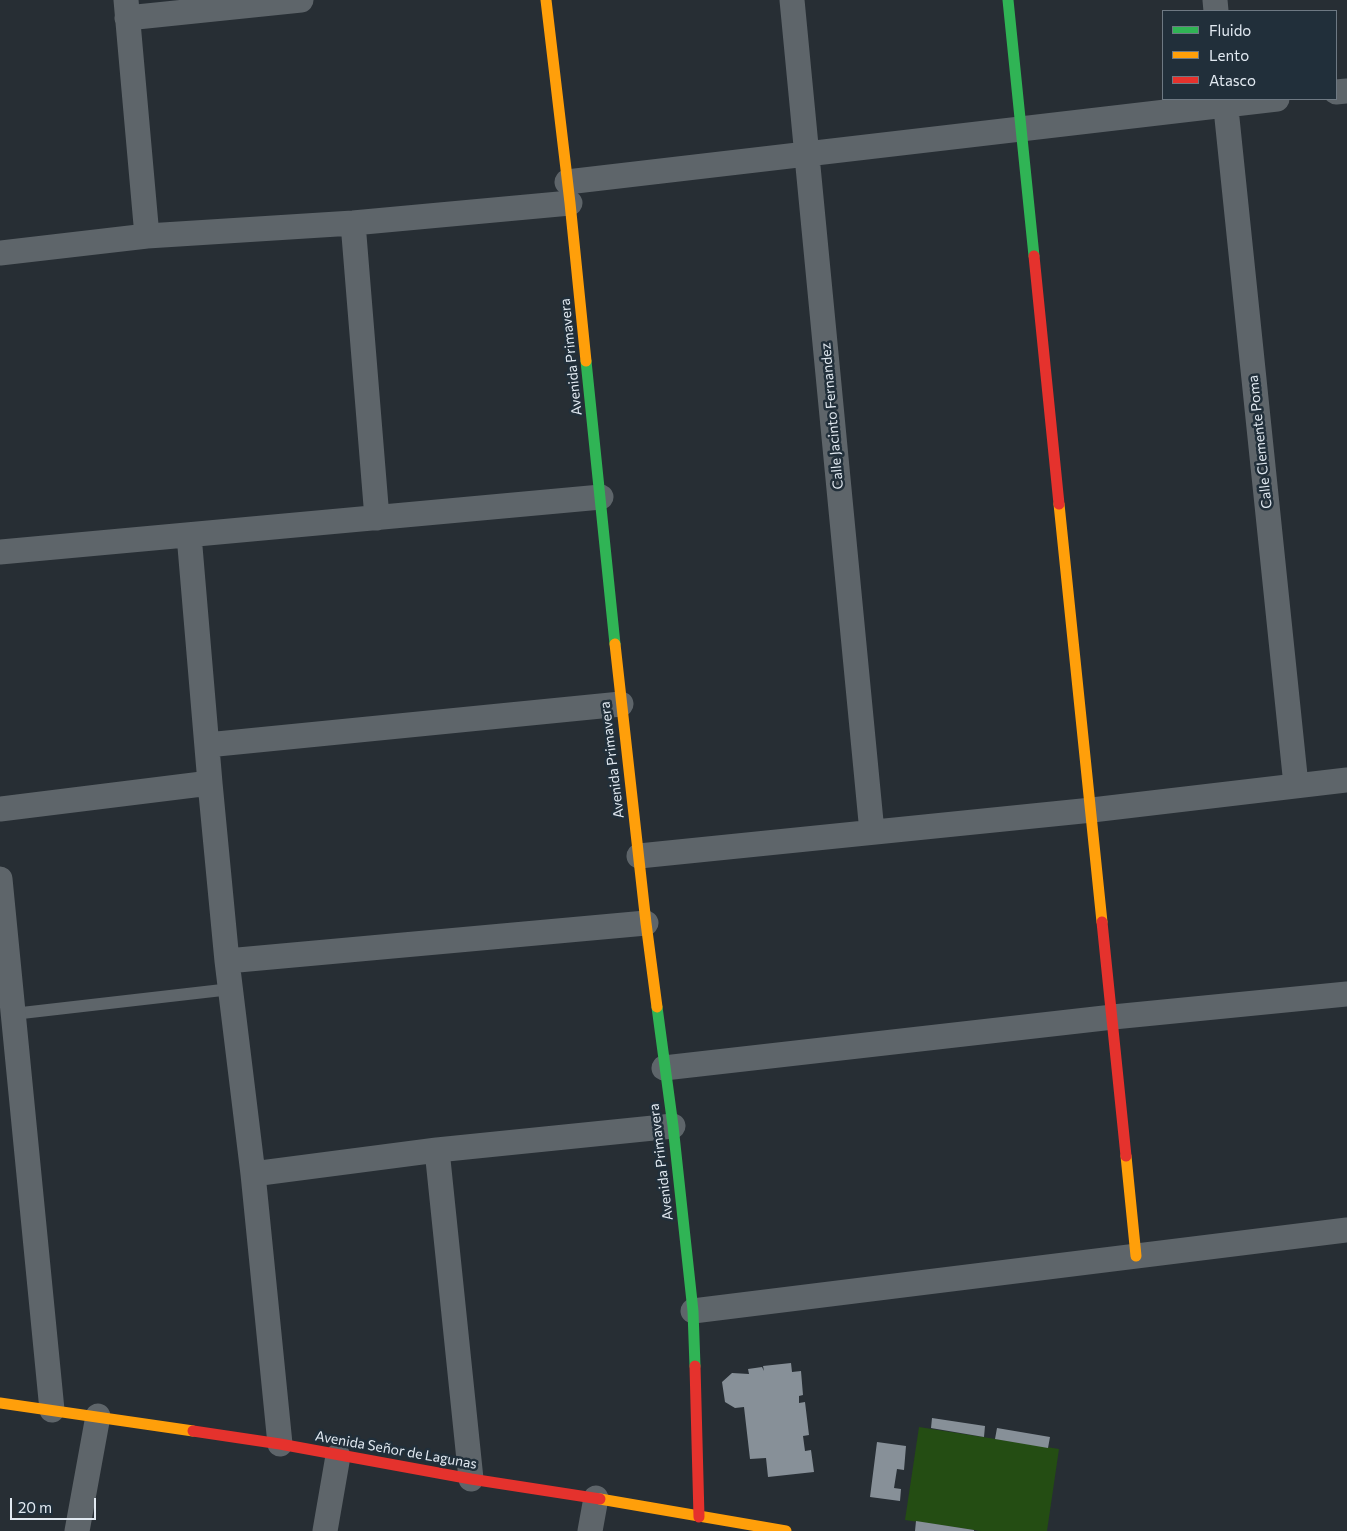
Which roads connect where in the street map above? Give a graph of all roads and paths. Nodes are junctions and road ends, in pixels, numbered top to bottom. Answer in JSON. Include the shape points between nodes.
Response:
{"nodes":[{"id":1,"x":301,"y":0,"type":"edge"},
{"id":2,"x":546,"y":0,"type":"edge"},
{"id":3,"x":792,"y":0,"type":"edge"},
{"id":4,"x":1008,"y":0,"type":"edge"},
{"id":5,"x":126,"y":9,"type":"edge"},
{"id":6,"x":1260,"y":100,"type":"edge"},
{"id":7,"x":1225,"y":102,"type":"edge"},
{"id":8,"x":1021,"y":129,"type":"junction"},
{"id":9,"x":807,"y":154,"type":"junction"},
{"id":10,"x":569,"y":193,"type":"junction"},
{"id":11,"x":353,"y":223,"type":"junction"},
{"id":12,"x":147,"y":236,"type":"junction"},
{"id":13,"x":0,"y":253,"type":"edge"},
{"id":14,"x":601,"y":497,"type":"junction"},
{"id":15,"x":377,"y":518,"type":"junction"},
{"id":16,"x":189,"y":535,"type":"junction"},
{"id":17,"x":0,"y":552,"type":"edge"},
{"id":18,"x":621,"y":704,"type":"junction"},
{"id":19,"x":208,"y":745,"type":"junction"},
{"id":20,"x":1347,"y":780,"type":"edge"},
{"id":21,"x":210,"y":783,"type":"junction"},
{"id":22,"x":1296,"y":786,"type":"junction"},
{"id":23,"x":0,"y":810,"type":"edge"},
{"id":24,"x":1092,"y":810,"type":"junction"},
{"id":25,"x":872,"y":832,"type":"junction"},
{"id":26,"x":639,"y":856,"type":"junction"},
{"id":27,"x":0,"y":879,"type":"edge"},
{"id":28,"x":646,"y":923,"type":"junction"},
{"id":29,"x":228,"y":961,"type":"junction"},
{"id":30,"x":230,"y":989,"type":"junction"},
{"id":31,"x":1347,"y":994,"type":"edge"},
{"id":32,"x":13,"y":1014,"type":"junction"},
{"id":33,"x":1113,"y":1017,"type":"junction"},
{"id":34,"x":664,"y":1068,"type":"junction"},
{"id":35,"x":673,"y":1126,"type":"junction"},
{"id":36,"x":437,"y":1150,"type":"junction"},
{"id":37,"x":252,"y":1174,"type":"junction"},
{"id":38,"x":1347,"y":1230,"type":"edge"},
{"id":39,"x":1136,"y":1256,"type":"junction"},
{"id":40,"x":693,"y":1311,"type":"junction"},
{"id":41,"x":0,"y":1403,"type":"edge"},
{"id":42,"x":52,"y":1410,"type":"junction"},
{"id":43,"x":98,"y":1416,"type":"junction"},
{"id":44,"x":280,"y":1444,"type":"junction"},
{"id":45,"x":338,"y":1456,"type":"junction"},
{"id":46,"x":472,"y":1479,"type":"junction"},
{"id":47,"x":596,"y":1498,"type":"junction"},
{"id":48,"x":699,"y":1517,"type":"junction"},
{"id":49,"x":77,"y":1531,"type":"edge"},
{"id":50,"x":326,"y":1531,"type":"edge"},
{"id":51,"x":590,"y":1531,"type":"edge"},
{"id":52,"x":786,"y":1531,"type":"edge"}],
"edges":[{"from":1,"to":5,"type":"street"},
{"from":2,"to":10,"type":"street","name":"Avenida Primavera"},
{"from":3,"to":9,"type":"street","name":"Calle Jacinto Fernandez"},
{"from":4,"to":8,"type":"street"},
{"from":5,"to":12,"type":"street"},
{"from":6,"to":7,"type":"street"},
{"from":7,"to":8,"type":"street"},
{"from":7,"to":22,"type":"street","name":"Calle Clemente Poma"},
{"from":8,"to":9,"type":"street"},
{"from":8,"to":24,"type":"street"},
{"from":9,"to":10,"type":"street"},
{"from":9,"to":25,"type":"street","name":"Calle Jacinto Fernandez"},
{"from":10,"to":11,"type":"street"},
{"from":10,"to":14,"type":"street","name":"Avenida Primavera"},
{"from":11,"to":12,"type":"street"},
{"from":11,"to":15,"type":"street"},
{"from":12,"to":13,"type":"street"},
{"from":14,"to":15,"type":"street"},
{"from":14,"to":18,"type":"street","name":"Avenida Primavera"},
{"from":15,"to":16,"type":"street"},
{"from":16,"to":17,"type":"street"},
{"from":16,"to":19,"type":"street"},
{"from":18,"to":19,"type":"street"},
{"from":18,"to":26,"type":"street","name":"Avenida Primavera"},
{"from":19,"to":21,"type":"street"},
{"from":20,"to":22,"type":"street"},
{"from":21,"to":23,"type":"street"},
{"from":21,"to":29,"type":"street"},
{"from":22,"to":24,"type":"street"},
{"from":24,"to":25,"type":"street"},
{"from":24,"to":33,"type":"street"},
{"from":25,"to":26,"type":"street"},
{"from":26,"to":28,"type":"street","name":"Avenida Primavera"},
{"from":27,"to":32,"type":"street"},
{"from":28,"to":29,"type":"street"},
{"from":28,"to":34,"type":"street","name":"Avenida Primavera"},
{"from":29,"to":30,"type":"street"},
{"from":30,"to":32,"type":"lane"},
{"from":30,"to":37,"type":"street"},
{"from":31,"to":33,"type":"street"},
{"from":32,"to":42,"type":"street"},
{"from":33,"to":34,"type":"street"},
{"from":33,"to":39,"type":"street"},
{"from":34,"to":35,"type":"street","name":"Avenida Primavera"},
{"from":35,"to":36,"type":"street"},
{"from":35,"to":40,"type":"street","name":"Avenida Primavera"},
{"from":36,"to":37,"type":"street"},
{"from":36,"to":46,"type":"street"},
{"from":37,"to":44,"type":"street"},
{"from":38,"to":39,"type":"street"},
{"from":39,"to":40,"type":"street"},
{"from":40,"to":48,"type":"street","name":"Avenida Primavera"},
{"from":41,"to":42,"type":"street","name":"Avenida Señor de Lagunas"},
{"from":42,"to":43,"type":"street","name":"Avenida Señor de Lagunas"},
{"from":43,"to":44,"type":"street","name":"Avenida Señor de Lagunas"},
{"from":43,"to":49,"type":"street"},
{"from":44,"to":45,"type":"street","name":"Avenida Señor de Lagunas"},
{"from":45,"to":46,"type":"street","name":"Avenida Señor de Lagunas"},
{"from":45,"to":50,"type":"street"},
{"from":46,"to":47,"type":"street","name":"Avenida Señor de Lagunas"},
{"from":47,"to":48,"type":"street","name":"Avenida Señor de Lagunas"},
{"from":47,"to":51,"type":"street"},
{"from":48,"to":52,"type":"street","name":"Avenida Señor de Lagunas"}]}
